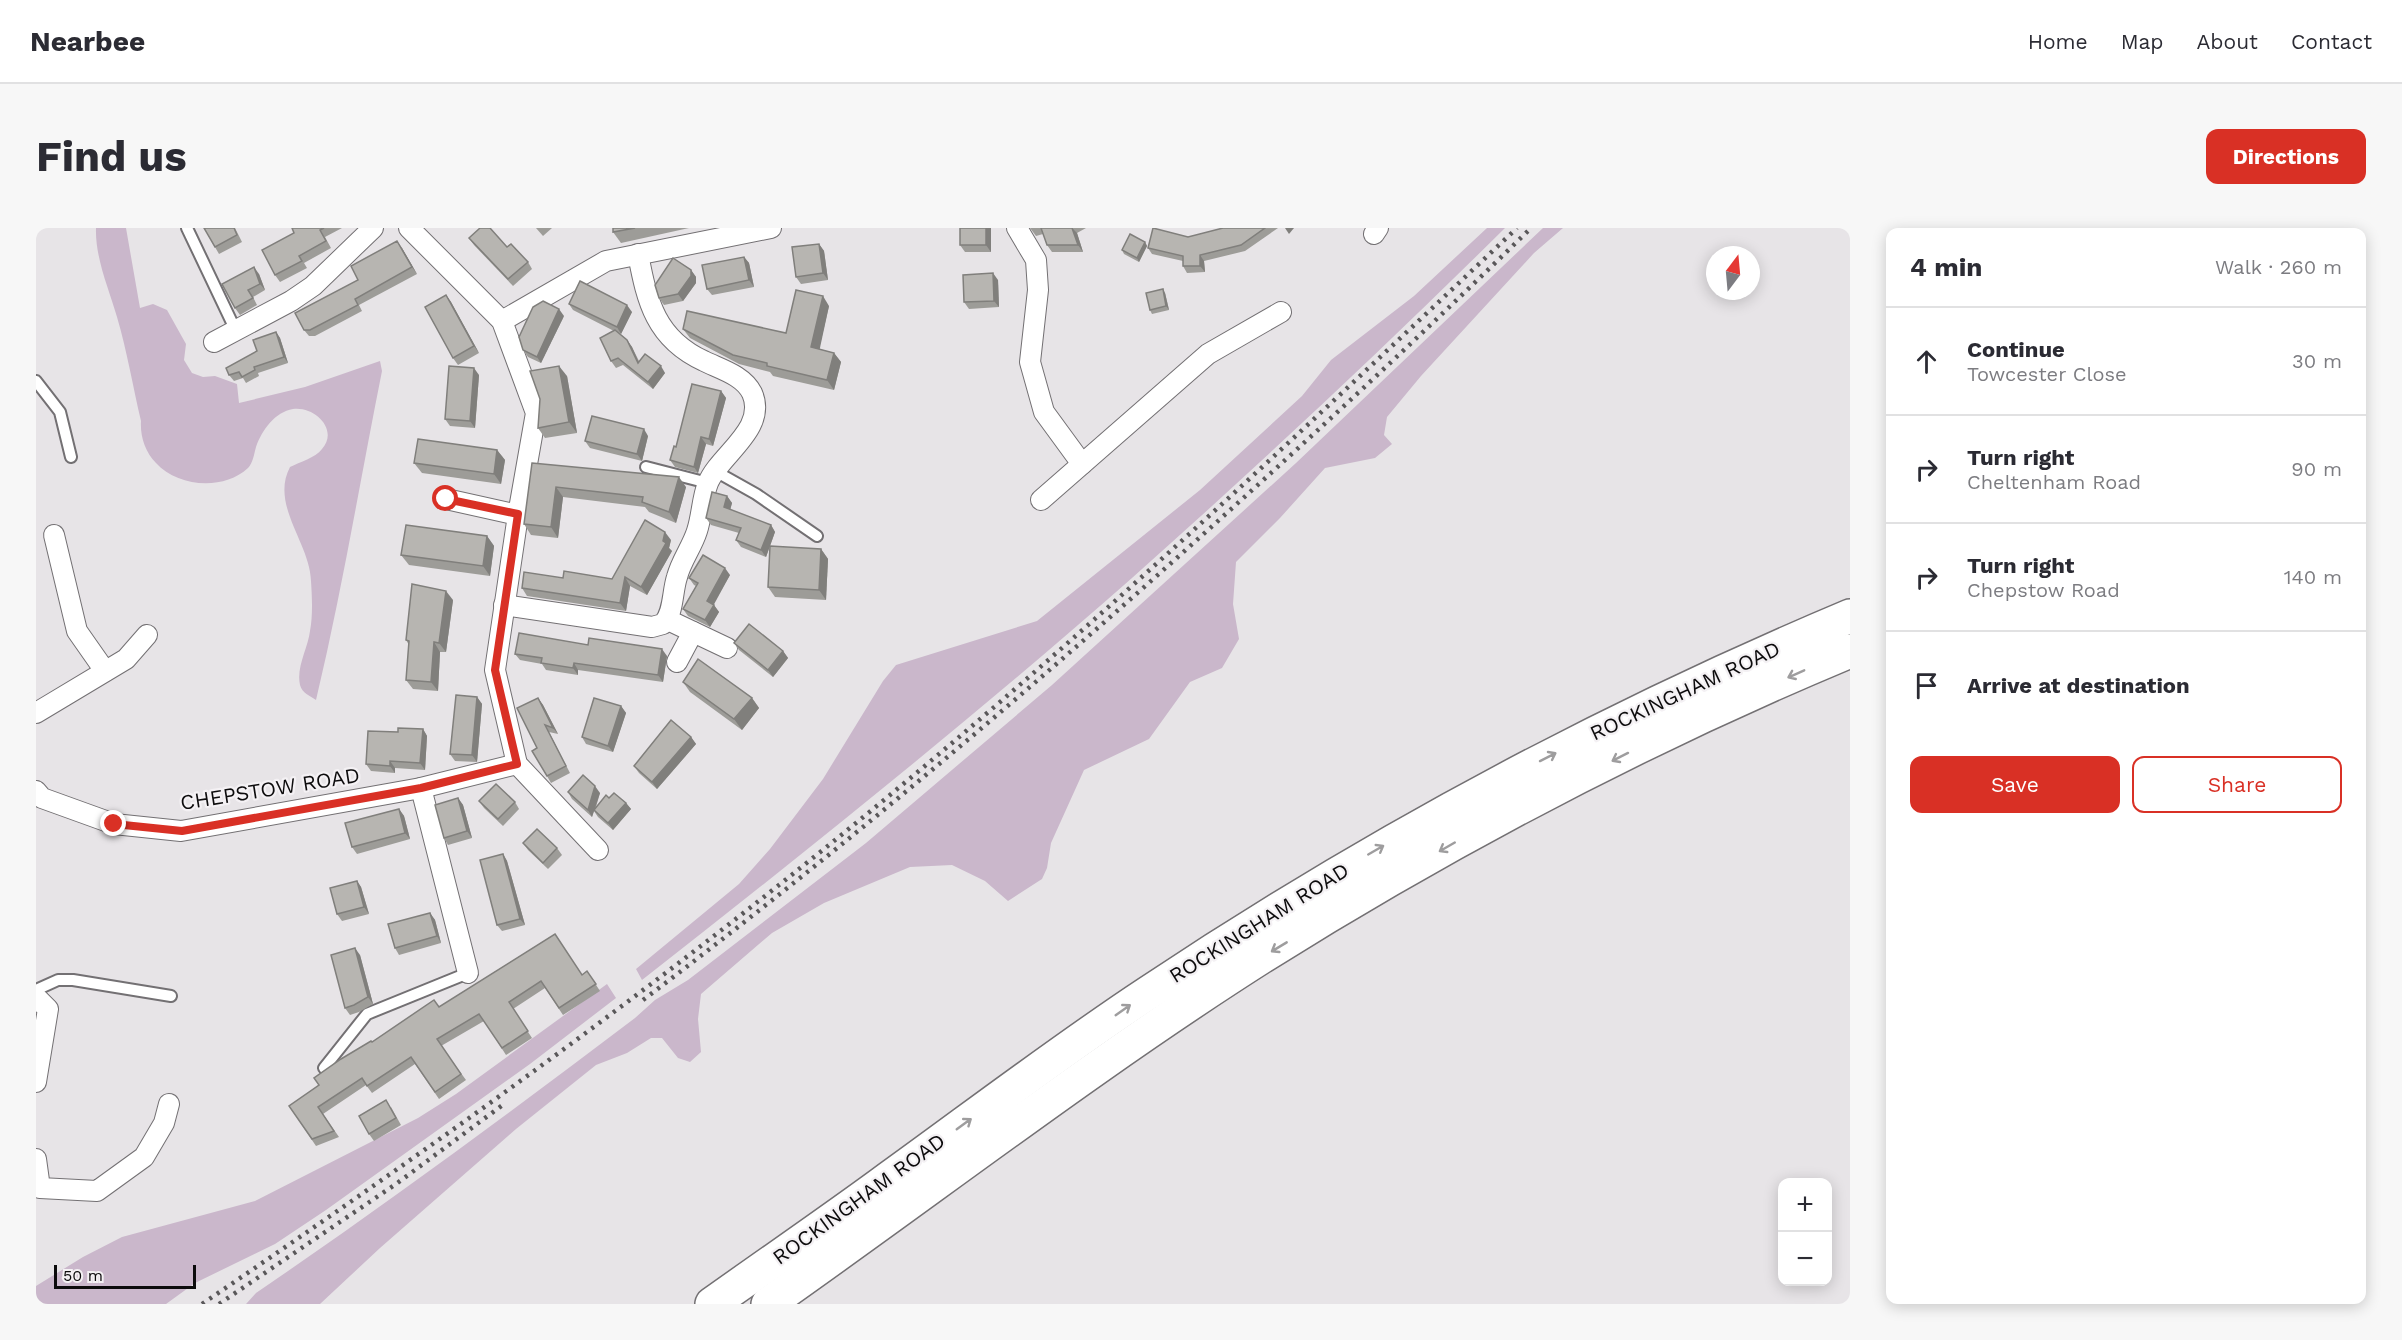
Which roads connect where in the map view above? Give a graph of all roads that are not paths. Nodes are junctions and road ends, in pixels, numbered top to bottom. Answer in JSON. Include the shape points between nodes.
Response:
{"nodes":[{"id":1,"x":187,"y":228,"type":"edge"},
{"id":2,"x":373,"y":228,"type":"edge"},
{"id":3,"x":771,"y":228,"type":"edge"},
{"id":4,"x":1017,"y":228,"type":"edge"},
{"id":5,"x":415,"y":230,"type":"edge"},
{"id":6,"x":638,"y":255,"type":"junction"},
{"id":7,"x":1281,"y":312,"type":"dead end"},
{"id":8,"x":502,"y":321,"type":"junction"},
{"id":9,"x":236,"y":331,"type":"junction"},
{"id":10,"x":214,"y":342,"type":"dead end"},
{"id":11,"x":36,"y":381,"type":"edge"},
{"id":12,"x":71,"y":458,"type":"dead end"},
{"id":13,"x":1082,"y":464,"type":"junction"},
{"id":14,"x":646,"y":467,"type":"dead end"},
{"id":15,"x":711,"y":477,"type":"junction"},
{"id":16,"x":446,"y":499,"type":"dead end"},
{"id":17,"x":1041,"y":500,"type":"dead end"},
{"id":18,"x":518,"y":514,"type":"junction"},
{"id":19,"x":54,"y":535,"type":"dead end"},
{"id":20,"x":817,"y":536,"type":"dead end"},
{"id":21,"x":504,"y":605,"type":"junction"},
{"id":22,"x":1850,"y":616,"type":"edge"},
{"id":23,"x":668,"y":620,"type":"junction"},
{"id":24,"x":693,"y":632,"type":"junction"},
{"id":25,"x":147,"y":635,"type":"dead end"},
{"id":26,"x":728,"y":648,"type":"dead end"},
{"id":27,"x":1850,"y":651,"type":"edge"},
{"id":28,"x":677,"y":662,"type":"dead end"},
{"id":29,"x":105,"y":671,"type":"junction"},
{"id":30,"x":36,"y":713,"type":"edge"},
{"id":31,"x":517,"y":764,"type":"junction"},
{"id":32,"x":421,"y":788,"type":"junction"},
{"id":33,"x":38,"y":799,"type":"edge"},
{"id":34,"x":598,"y":850,"type":"dead end"},
{"id":35,"x":468,"y":974,"type":"joint"},
{"id":36,"x":36,"y":990,"type":"edge"},
{"id":37,"x":171,"y":996,"type":"dead end"},
{"id":38,"x":36,"y":997,"type":"edge"},
{"id":39,"x":324,"y":1068,"type":"edge"},
{"id":40,"x":36,"y":1082,"type":"edge"},
{"id":41,"x":169,"y":1104,"type":"dead end"},
{"id":42,"x":36,"y":1159,"type":"edge"},
{"id":43,"x":712,"y":1304,"type":"edge"},
{"id":44,"x":768,"y":1304,"type":"edge"}],
"edges":[{"from":1,"to":9,"type":"lane"},
{"from":2,"to":9,"type":"street","via":[[313,286]]},
{"from":3,"to":6,"type":"street"},
{"from":4,"to":13,"type":"street","via":[[1036,260],[1038,290],[1030,362],[1044,412]]},
{"from":5,"to":8,"type":"street"},
{"from":6,"to":8,"type":"street","via":[[606,261]]},
{"from":6,"to":15,"type":"street","via":[[651,311],[669,336],[684,350],[736,376],[748,386],[753,397],[750,427]]},
{"from":7,"to":13,"type":"street","via":[[1208,354]]},
{"from":8,"to":18,"type":"street","via":[[536,413]]},
{"from":9,"to":10,"type":"street"},
{"from":11,"to":12,"type":"lane","via":[[60,412]]},
{"from":13,"to":17,"type":"street"},
{"from":14,"to":15,"type":"lane"},
{"from":15,"to":20,"type":"lane","via":[[756,494]]},
{"from":15,"to":23,"type":"street","via":[[692,547],[678,573]]},
{"from":16,"to":18,"type":"street"},
{"from":18,"to":21,"type":"street"},
{"from":19,"to":29,"type":"street","via":[[77,631]]},
{"from":21,"to":23,"type":"street","via":[[652,627]]},
{"from":21,"to":31,"type":"street","via":[[495,670]]},
{"from":43,"to":22,"type":"highway","name":"ROCKINGHAM ROAD","one_way":true,"via":[[1147,993],[1377,849],[1685,688]]},
{"from":23,"to":24,"type":"street"},
{"from":24,"to":26,"type":"street"},
{"from":24,"to":28,"type":"street"},
{"from":25,"to":29,"type":"street","via":[[126,659]]},
{"from":27,"to":44,"type":"highway","name":"ROCKINGHAM ROAD","one_way":true,"via":[[1701,717],[1541,797],[1456,842],[1282,945],[1079,1080]]},
{"from":29,"to":30,"type":"street"},
{"from":31,"to":32,"type":"street","name":"CHEPSTOW ROAD"},
{"from":31,"to":34,"type":"street"},
{"from":32,"to":33,"type":"street","name":"CHEPSTOW ROAD","via":[[182,831],[114,824]]},
{"from":32,"to":35,"type":"street"},
{"from":35,"to":39,"type":"lane","via":[[367,1014]]},
{"from":36,"to":37,"type":"lane","via":[[58,980],[74,980]]},
{"from":38,"to":40,"type":"street","via":[[48,1009]]},
{"from":41,"to":42,"type":"street","via":[[164,1123],[144,1157],[98,1191],[40,1188]]}]}
